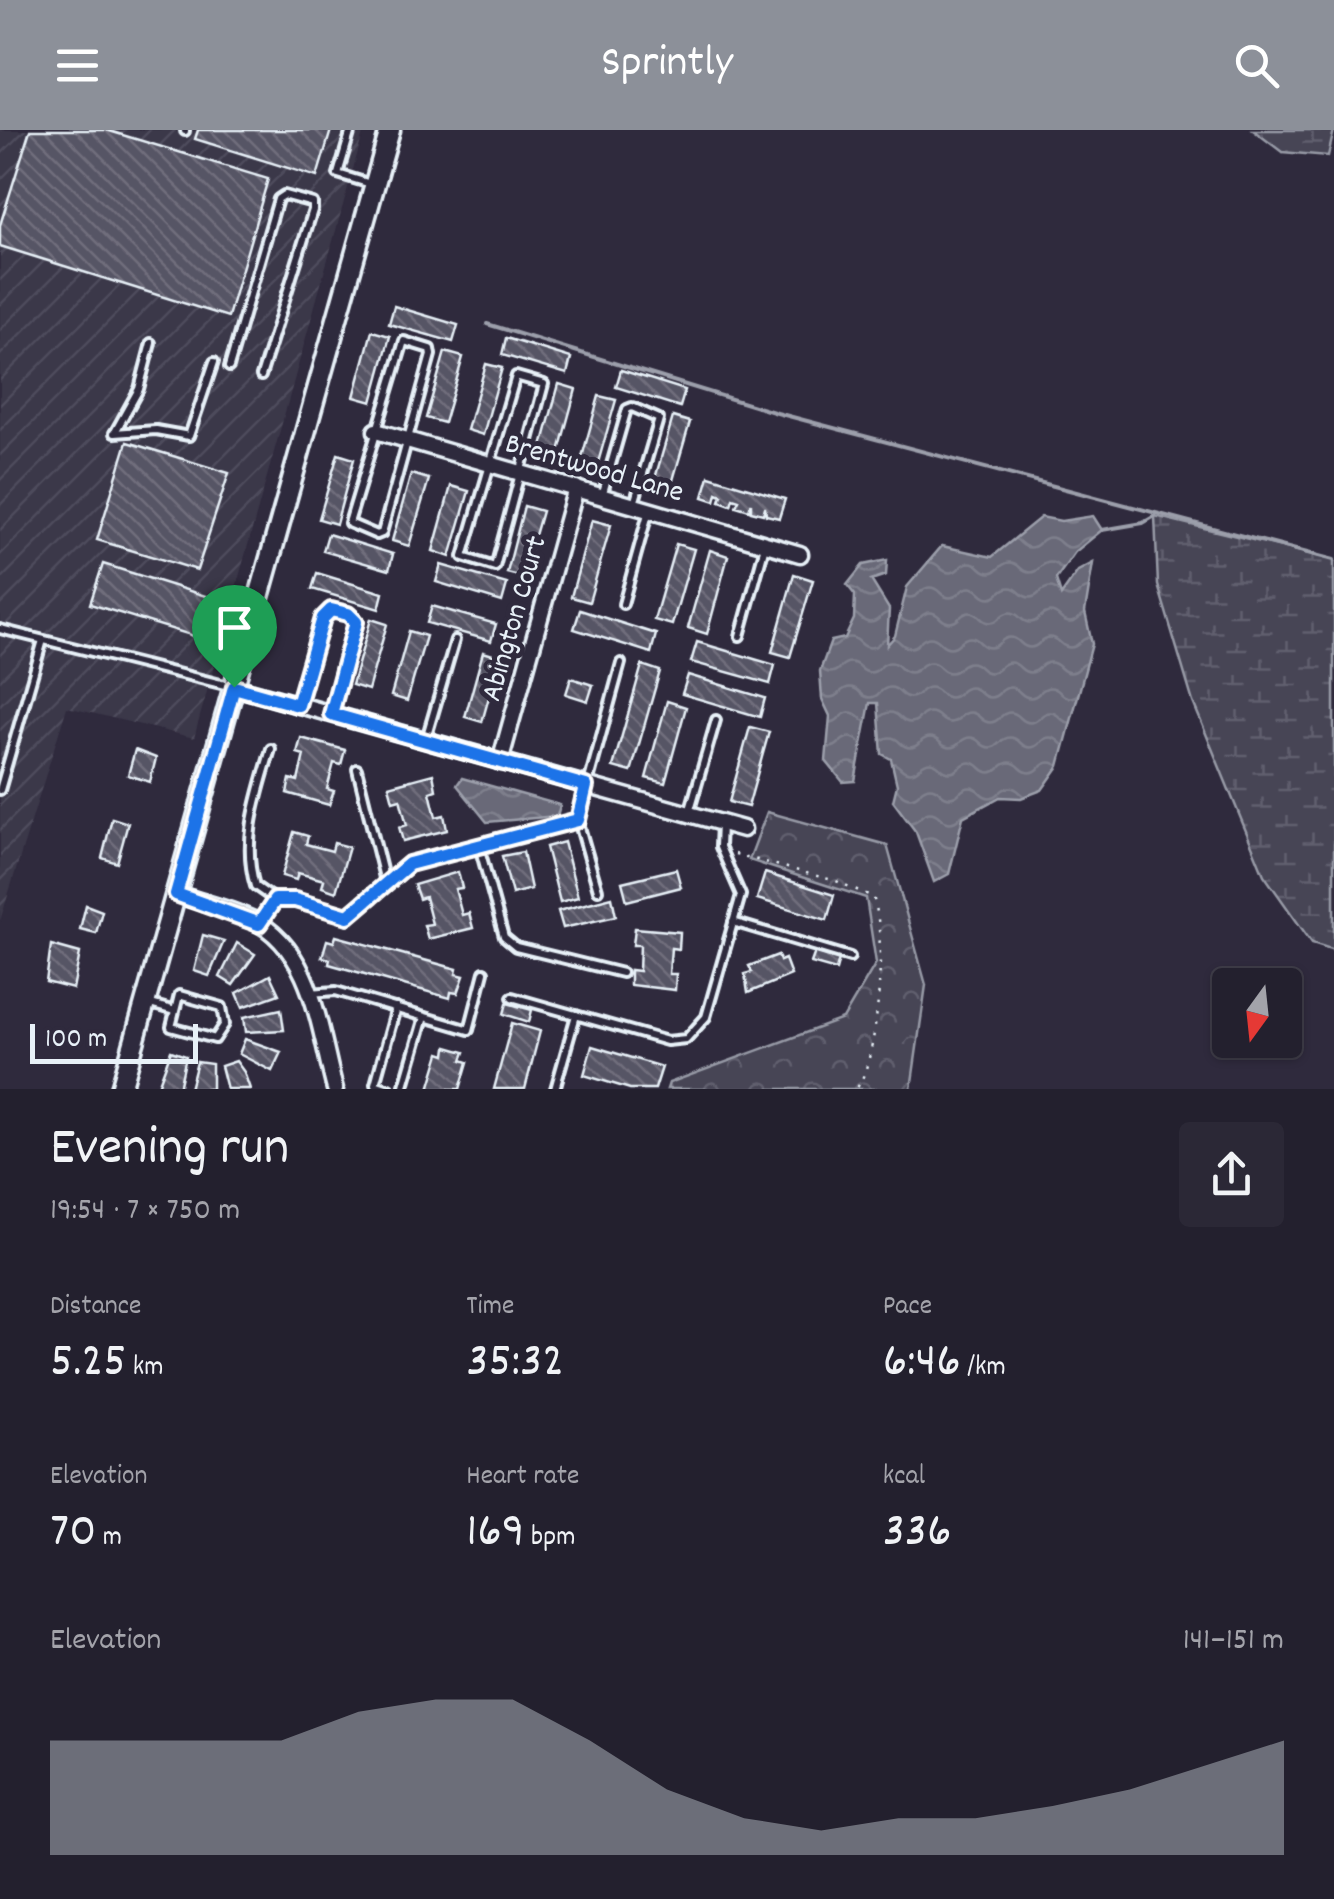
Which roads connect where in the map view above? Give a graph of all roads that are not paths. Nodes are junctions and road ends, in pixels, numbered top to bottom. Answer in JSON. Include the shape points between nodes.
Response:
{"nodes":[{"id":1,"x":351,"y":130,"type":"edge"},
{"id":2,"x":390,"y":130,"type":"edge"},
{"id":3,"x":375,"y":186,"type":"junction"},
{"id":4,"x":151,"y":342,"type":"dead end"},
{"id":5,"x":214,"y":362,"type":"dead end"},
{"id":6,"x":230,"y":367,"type":"dead end"},
{"id":7,"x":262,"y":376,"type":"dead end"},
{"id":8,"x":376,"y":431,"type":"junction"},
{"id":9,"x":408,"y":440,"type":"junction"},
{"id":10,"x":490,"y":464,"type":"junction"},
{"id":11,"x":522,"y":473,"type":"junction"},
{"id":12,"x":576,"y":488,"type":"junction"},
{"id":13,"x":602,"y":496,"type":"junction"},
{"id":14,"x":642,"y":508,"type":"junction"},
{"id":15,"x":766,"y":544,"type":"junction"},
{"id":16,"x":800,"y":554,"type":"dead end"},
{"id":17,"x":623,"y":604,"type":"dead end"},
{"id":18,"x":0,"y":629,"type":"edge"},
{"id":19,"x":740,"y":636,"type":"dead end"},
{"id":20,"x":43,"y":640,"type":"junction"},
{"id":21,"x":455,"y":640,"type":"dead end"},
{"id":22,"x":620,"y":663,"type":"dead end"},
{"id":23,"x":234,"y":687,"type":"junction"},
{"id":24,"x":298,"y":705,"type":"junction"},
{"id":25,"x":331,"y":714,"type":"junction"},
{"id":26,"x":716,"y":720,"type":"dead end"},
{"id":27,"x":426,"y":740,"type":"junction"},
{"id":28,"x":271,"y":749,"type":"dead end"},
{"id":29,"x":500,"y":762,"type":"junction"},
{"id":30,"x":358,"y":769,"type":"dead end"},
{"id":31,"x":586,"y":786,"type":"junction"},
{"id":32,"x":0,"y":790,"type":"edge"},
{"id":33,"x":689,"y":814,"type":"junction"},
{"id":34,"x":578,"y":820,"type":"junction"},
{"id":35,"x":721,"y":823,"type":"junction"},
{"id":36,"x":743,"y":829,"type":"dead end"},
{"id":37,"x":480,"y":846,"type":"junction"},
{"id":38,"x":385,"y":883,"type":"junction"},
{"id":39,"x":598,"y":890,"type":"dead end"},
{"id":40,"x":176,"y":894,"type":"junction"},
{"id":41,"x":275,"y":900,"type":"junction"},
{"id":42,"x":733,"y":922,"type":"junction"},
{"id":43,"x":259,"y":924,"type":"junction"},
{"id":44,"x":850,"y":957,"type":"dead end"},
{"id":45,"x":484,"y":972,"type":"dead end"},
{"id":46,"x":622,"y":973,"type":"dead end"},
{"id":47,"x":309,"y":993,"type":"junction"},
{"id":48,"x":512,"y":997,"type":"dead end"},
{"id":49,"x":146,"y":1002,"type":"junction"},
{"id":50,"x":396,"y":1008,"type":"junction"},
{"id":51,"x":175,"y":1011,"type":"junction"},
{"id":52,"x":576,"y":1015,"type":"junction"},
{"id":53,"x":424,"y":1016,"type":"junction"},
{"id":54,"x":122,"y":1089,"type":"edge"},
{"id":55,"x":334,"y":1089,"type":"edge"},
{"id":56,"x":389,"y":1089,"type":"edge"},
{"id":57,"x":403,"y":1089,"type":"edge"},
{"id":58,"x":555,"y":1089,"type":"edge"}],
"edges":[{"from":1,"to":3,"type":"lane","via":[[338,174]]},
{"from":2,"to":3,"type":"street"},
{"from":3,"to":23,"type":"street"},
{"from":4,"to":5,"type":"lane","via":[[139,388],[114,433],[189,436]]},
{"from":6,"to":7,"type":"lane","via":[[278,199],[304,200],[313,210]]},
{"from":8,"to":9,"type":"street","name":"Brentwood Lane"},
{"from":8,"to":9,"type":"lane","via":[[399,346],[430,349]]},
{"from":8,"to":9,"type":"lane","via":[[349,523],[377,535]]},
{"from":9,"to":10,"type":"street","name":"Brentwood Lane"},
{"from":10,"to":11,"type":"street","name":"Brentwood Lane"},
{"from":10,"to":11,"type":"lane","via":[[516,376],[544,384]]},
{"from":10,"to":11,"type":"lane","via":[[463,558],[495,566]]},
{"from":11,"to":12,"type":"street","name":"Brentwood Lane"},
{"from":12,"to":13,"type":"street","name":"Brentwood Lane"},
{"from":12,"to":29,"type":"street","name":"Abington Court"},
{"from":13,"to":14,"type":"street","name":"Brentwood Lane"},
{"from":13,"to":14,"type":"lane","via":[[632,406],[659,418]]},
{"from":14,"to":15,"type":"street","name":"Brentwood Lane"},
{"from":14,"to":17,"type":"lane"},
{"from":15,"to":16,"type":"street","name":"Brentwood Lane"},
{"from":15,"to":19,"type":"lane"},
{"from":18,"to":20,"type":"lane"},
{"from":20,"to":23,"type":"lane"},
{"from":20,"to":32,"type":"lane"},
{"from":21,"to":27,"type":"lane"},
{"from":22,"to":31,"type":"lane"},
{"from":23,"to":24,"type":"street"},
{"from":23,"to":40,"type":"street"},
{"from":24,"to":25,"type":"street"},
{"from":24,"to":25,"type":"lane","via":[[323,618],[331,610],[348,614],[356,628]]},
{"from":25,"to":27,"type":"street"},
{"from":26,"to":33,"type":"lane"},
{"from":27,"to":29,"type":"street"},
{"from":28,"to":41,"type":"lane","via":[[250,823],[251,872],[255,886]]},
{"from":29,"to":31,"type":"street"},
{"from":30,"to":38,"type":"lane"},
{"from":31,"to":33,"type":"street"},
{"from":31,"to":34,"type":"lane"},
{"from":33,"to":35,"type":"street"},
{"from":34,"to":37,"type":"lane"},
{"from":34,"to":39,"type":"lane"},
{"from":35,"to":36,"type":"street"},
{"from":35,"to":42,"type":"lane","via":[[724,854],[741,895]]},
{"from":37,"to":38,"type":"lane","via":[[409,864]]},
{"from":37,"to":46,"type":"lane","via":[[504,938],[516,947]]},
{"from":38,"to":41,"type":"lane","via":[[348,916]]},
{"from":40,"to":43,"type":"street"},
{"from":40,"to":49,"type":"street"},
{"from":41,"to":43,"type":"lane"},
{"from":42,"to":44,"type":"lane"},
{"from":42,"to":52,"type":"lane","via":[[706,1017],[686,1039],[667,1042]]},
{"from":43,"to":47,"type":"street","via":[[292,952]]},
{"from":45,"to":53,"type":"lane","via":[[469,1030]]},
{"from":47,"to":50,"type":"lane","via":[[336,992]]},
{"from":47,"to":55,"type":"street"},
{"from":48,"to":52,"type":"lane"},
{"from":49,"to":51,"type":"lane"},
{"from":49,"to":54,"type":"street"},
{"from":50,"to":53,"type":"lane"},
{"from":50,"to":56,"type":"lane","via":[[375,1084]]},
{"from":51,"to":51,"type":"lane","via":[[171,1027],[200,1035],[215,1038],[224,1024],[222,1007],[179,995]]},
{"from":52,"to":58,"type":"lane"},
{"from":53,"to":57,"type":"lane"}]}
